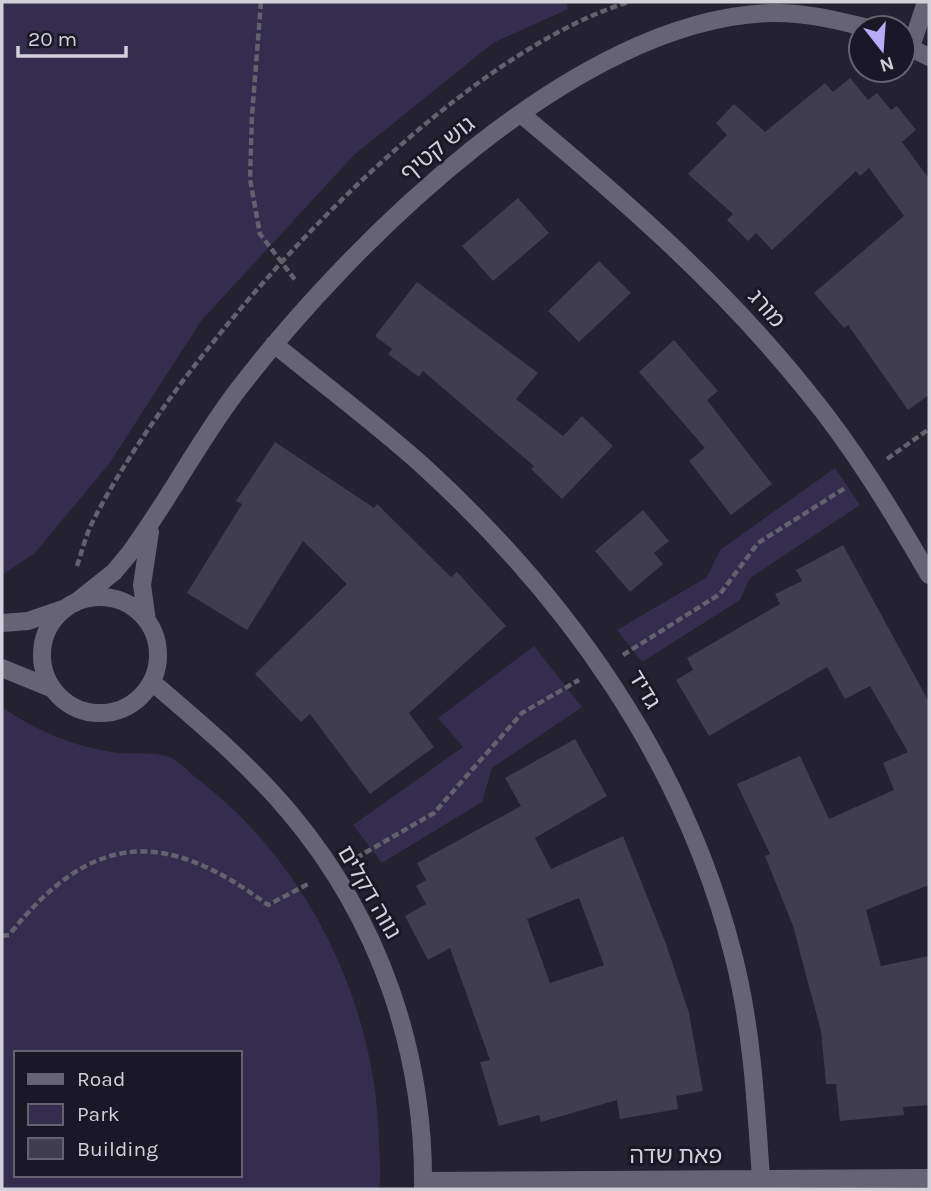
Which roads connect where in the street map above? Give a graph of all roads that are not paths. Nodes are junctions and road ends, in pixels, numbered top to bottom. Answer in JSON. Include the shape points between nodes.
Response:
{"nodes":[{"id":1,"x":926,"y":2,"type":"edge"},
{"id":2,"x":917,"y":22,"type":"edge"},
{"id":3,"x":847,"y":23,"type":"edge"},
{"id":4,"x":521,"y":114,"type":"junction"},
{"id":5,"x":274,"y":344,"type":"junction"},
{"id":6,"x":155,"y":514,"type":"junction"},
{"id":7,"x":929,"y":575,"type":"edge"},
{"id":8,"x":70,"y":605,"type":"junction"},
{"id":9,"x":147,"y":621,"type":"junction"},
{"id":10,"x":2,"y":623,"type":"edge"},
{"id":11,"x":2,"y":668,"type":"edge"},
{"id":12,"x":152,"y":682,"type":"junction"},
{"id":13,"x":53,"y":689,"type":"junction"},
{"id":14,"x":929,"y":1178,"type":"edge"},
{"id":15,"x":761,"y":1179,"type":"junction"},
{"id":16,"x":423,"y":1185,"type":"edge"}],
"edges":[{"from":1,"to":2,"type":"street"},
{"from":3,"to":4,"type":"street","name":"גוש קטיף","via":[[769,13],[715,20],[659,37],[600,65]]},
{"from":4,"to":5,"type":"street","name":"גוש קטיף","via":[[395,216]]},
{"from":4,"to":7,"type":"street","name":"מורג","via":[[629,204],[723,295],[807,390],[867,474]]},
{"from":5,"to":6,"type":"street","name":"גוש קטיף","via":[[208,432]]},
{"from":5,"to":15,"type":"street","name":"גדיד","via":[[421,465],[489,530],[553,602],[601,667],[661,764],[702,855],[733,954],[753,1061]]},
{"from":6,"to":8,"type":"street","name":"גוש קטיף","via":[[114,572]]},
{"from":6,"to":9,"type":"street","name":"גוש קטיף","via":[[143,564]]},
{"from":8,"to":9,"type":"street","via":[[111,598],[128,604]]},
{"from":8,"to":10,"type":"street","via":[[28,621]]},
{"from":8,"to":13,"type":"street","via":[[54,620],[43,645],[45,672]]},
{"from":9,"to":12,"type":"street","via":[[158,647]]},
{"from":11,"to":13,"type":"street"},
{"from":12,"to":13,"type":"street","via":[[134,702],[99,713],[73,706]]},
{"from":12,"to":16,"type":"street","name":"נווה דקלים","via":[[226,746],[291,814],[332,872],[382,964],[409,1044],[423,1126]]},
{"from":14,"to":15,"type":"street","name":"פאת שדה"},
{"from":15,"to":16,"type":"street","name":"פאת שדה"}]}
